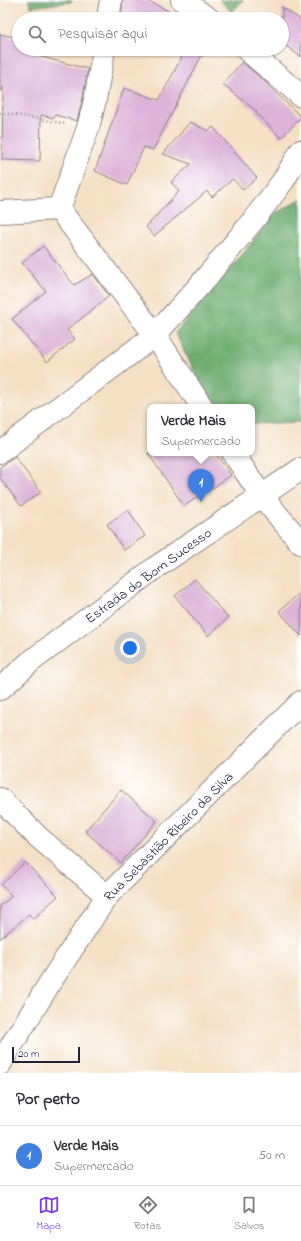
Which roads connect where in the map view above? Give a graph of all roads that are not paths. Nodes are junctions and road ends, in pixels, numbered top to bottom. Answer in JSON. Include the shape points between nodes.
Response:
{"nodes":[{"id":1,"x":111,"y":0,"type":"edge"},
{"id":2,"x":109,"y":12,"type":"edge"},
{"id":3,"x":103,"y":56,"type":"edge"},
{"id":4,"x":254,"y":56,"type":"edge"},
{"id":5,"x":301,"y":96,"type":"edge"},
{"id":6,"x":301,"y":151,"type":"edge"},
{"id":7,"x":59,"y":209,"type":"junction"},
{"id":8,"x":0,"y":212,"type":"edge"},
{"id":9,"x":155,"y":335,"type":"junction"},
{"id":10,"x":200,"y":404,"type":"edge"},
{"id":11,"x":0,"y":452,"type":"edge"},
{"id":12,"x":235,"y":456,"type":"edge"},
{"id":13,"x":301,"y":469,"type":"edge"},
{"id":14,"x":261,"y":495,"type":"junction"},
{"id":15,"x":301,"y":543,"type":"edge"},
{"id":16,"x":0,"y":689,"type":"edge"},
{"id":17,"x":301,"y":702,"type":"edge"},
{"id":18,"x":0,"y":799,"type":"edge"},
{"id":19,"x":107,"y":896,"type":"junction"},
{"id":20,"x":0,"y":1065,"type":"edge"},
{"id":21,"x":8,"y":1073,"type":"edge"}],
"edges":[{"from":1,"to":2,"type":"street"},
{"from":3,"to":7,"type":"street","via":[[88,128]]},
{"from":4,"to":5,"type":"street"},
{"from":6,"to":9,"type":"street","via":[[283,181],[252,222]]},
{"from":7,"to":8,"type":"street"},
{"from":7,"to":9,"type":"street"},
{"from":9,"to":10,"type":"street"},
{"from":9,"to":11,"type":"street"},
{"from":12,"to":14,"type":"street"},
{"from":13,"to":14,"type":"street","name":"Estrada do Bom Sucesso"},
{"from":14,"to":15,"type":"street"},
{"from":14,"to":16,"type":"street","name":"Estrada do Bom Sucesso","via":[[155,568],[30,662]]},
{"from":17,"to":19,"type":"street","name":"Rua Sebastião Ribeiro da Silva"},
{"from":18,"to":19,"type":"street","via":[[38,837]]},
{"from":19,"to":20,"type":"street","name":"Rua Sebastião Ribeiro da Silva"},
{"from":20,"to":21,"type":"street"}]}
